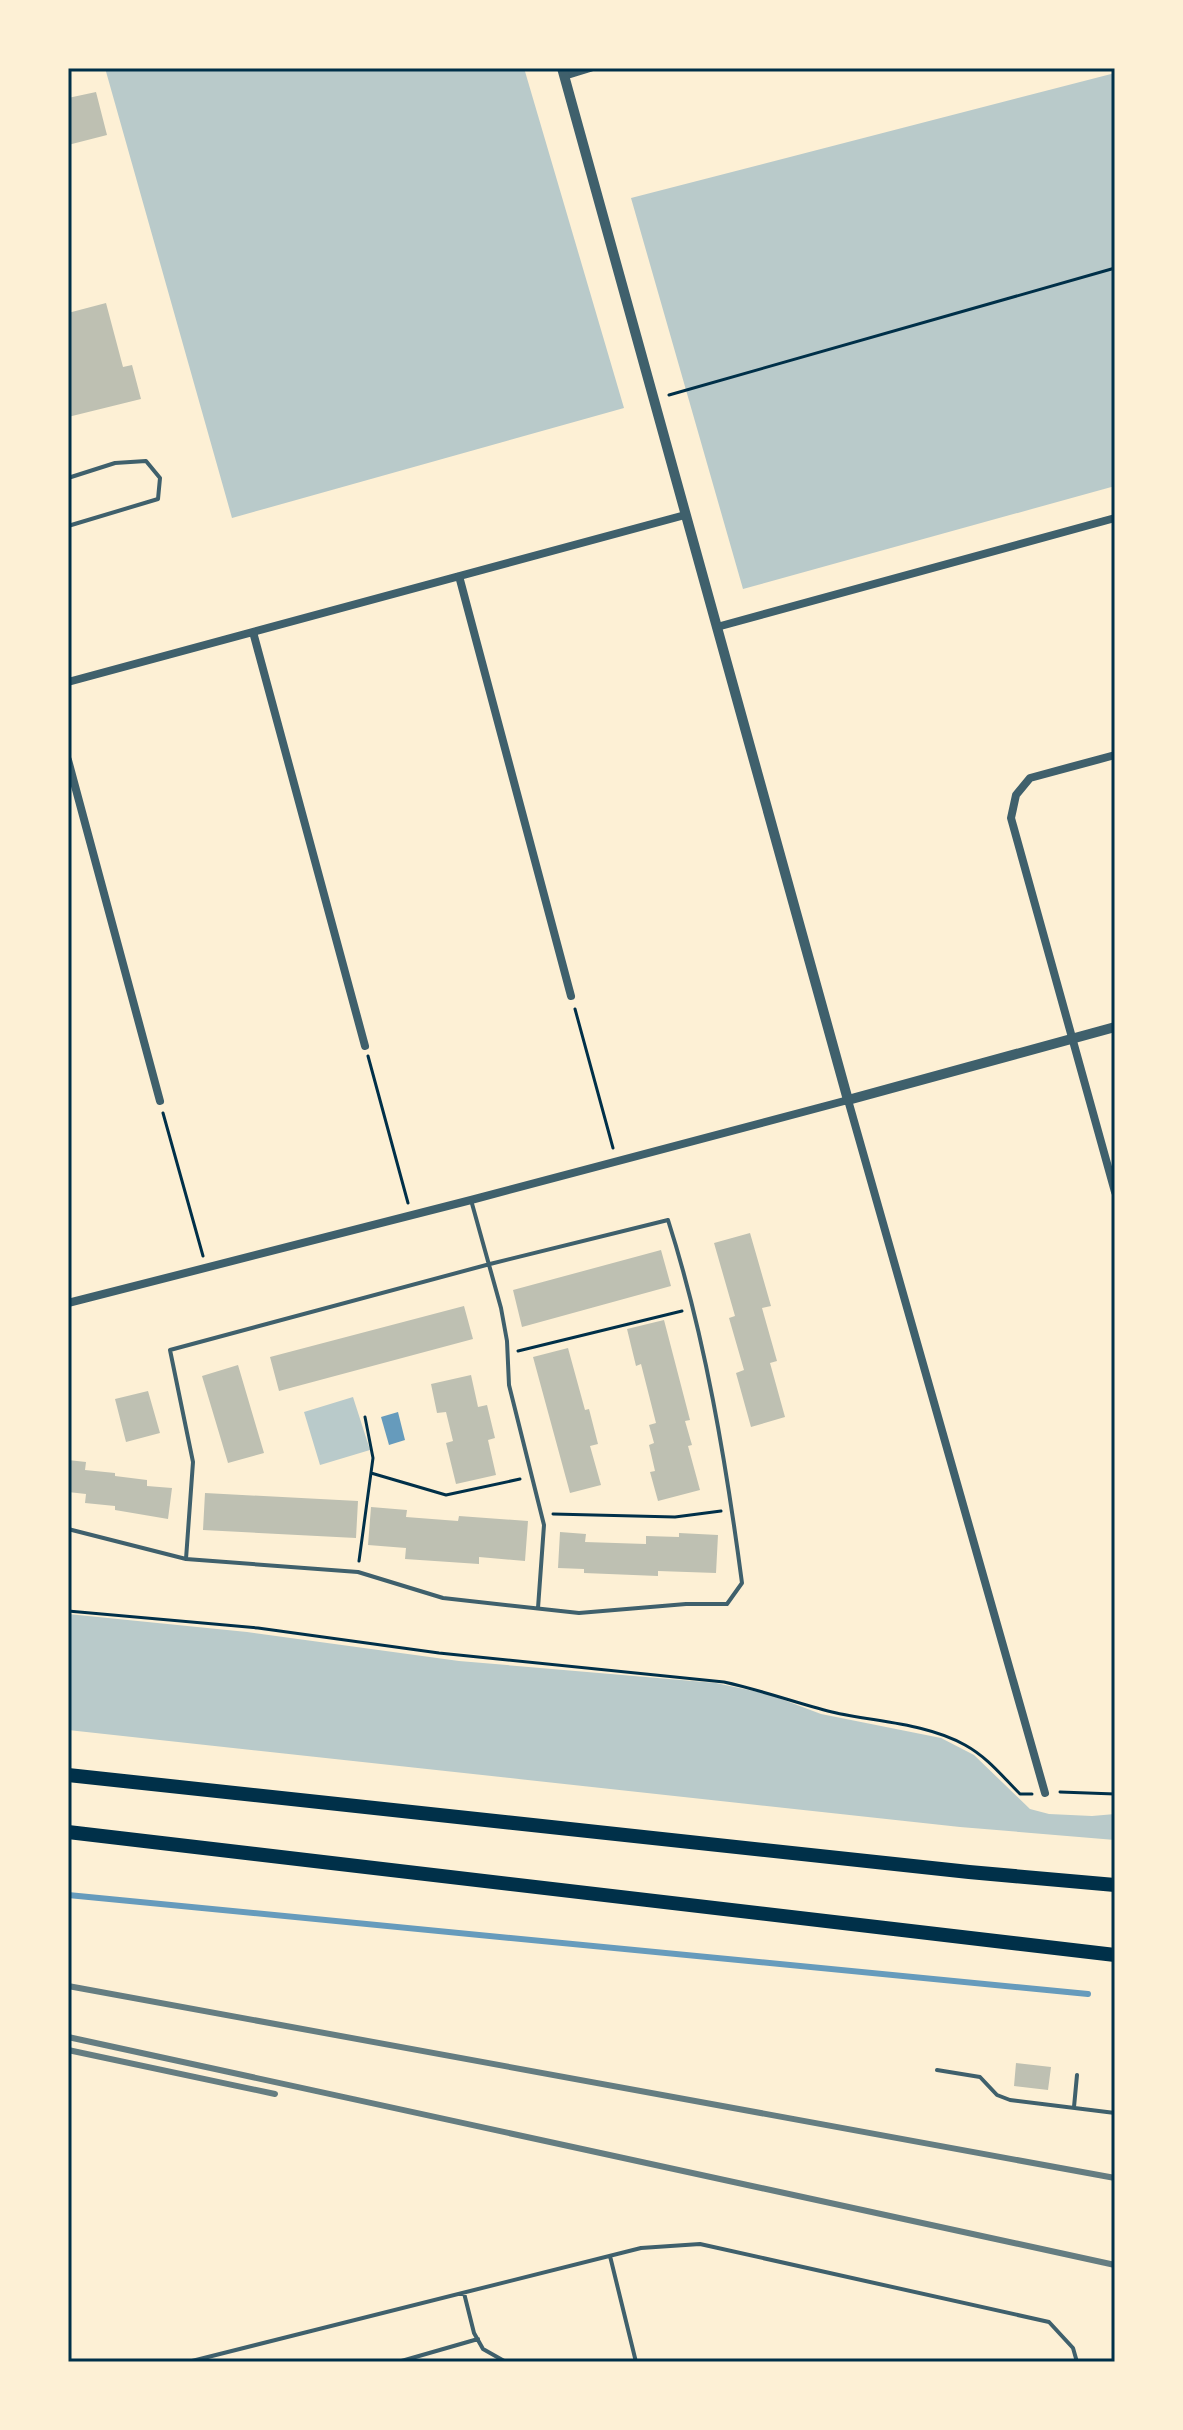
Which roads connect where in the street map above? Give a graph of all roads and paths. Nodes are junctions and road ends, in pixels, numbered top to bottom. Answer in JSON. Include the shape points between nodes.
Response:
{"nodes":[{"id":1,"x":590,"y":68,"type":"edge"},
{"id":2,"x":563,"y":72,"type":"edge"},
{"id":3,"x":1115,"y":268,"type":"edge"},
{"id":4,"x":653,"y":399,"type":"junction"},
{"id":5,"x":68,"y":478,"type":"edge"},
{"id":6,"x":685,"y":515,"type":"junction"},
{"id":7,"x":1115,"y":518,"type":"edge"},
{"id":8,"x":68,"y":526,"type":"edge"},
{"id":9,"x":459,"y":576,"type":"junction"},
{"id":10,"x":717,"y":627,"type":"junction"},
{"id":11,"x":253,"y":632,"type":"junction"},
{"id":12,"x":68,"y":682,"type":"edge"},
{"id":13,"x":1115,"y":755,"type":"edge"},
{"id":14,"x":68,"y":760,"type":"edge"},
{"id":15,"x":571,"y":996,"type":"joint"},
{"id":16,"x":1115,"y":1027,"type":"edge"},
{"id":17,"x":1071,"y":1039,"type":"junction"},
{"id":18,"x":365,"y":1046,"type":"joint"},
{"id":19,"x":848,"y":1100,"type":"junction"},
{"id":20,"x":160,"y":1101,"type":"joint"},
{"id":21,"x":616,"y":1160,"type":"junction"},
{"id":22,"x":1115,"y":1192,"type":"edge"},
{"id":23,"x":471,"y":1200,"type":"junction"},
{"id":24,"x":411,"y":1215,"type":"junction"},
{"id":25,"x":490,"y":1264,"type":"junction"},
{"id":26,"x":205,"y":1267,"type":"junction"},
{"id":27,"x":68,"y":1303,"type":"edge"},
{"id":28,"x":693,"y":1308,"type":"junction"},
{"id":29,"x":508,"y":1354,"type":"junction"},
{"id":30,"x":365,"y":1417,"type":"dead end"},
{"id":31,"x":371,"y":1473,"type":"junction"},
{"id":32,"x":532,"y":1476,"type":"junction"},
{"id":33,"x":732,"y":1510,"type":"junction"},
{"id":34,"x":541,"y":1515,"type":"junction"},
{"id":35,"x":68,"y":1529,"type":"edge"},
{"id":36,"x":186,"y":1559,"type":"junction"},
{"id":37,"x":358,"y":1572,"type":"junction"},
{"id":38,"x":538,"y":1608,"type":"junction"},
{"id":39,"x":68,"y":1611,"type":"edge"},
{"id":40,"x":68,"y":1775,"type":"edge"},
{"id":41,"x":1045,"y":1793,"type":"junction"},
{"id":42,"x":1115,"y":1794,"type":"edge"},
{"id":43,"x":68,"y":1832,"type":"edge"},
{"id":44,"x":1115,"y":1885,"type":"edge"},
{"id":45,"x":1115,"y":1955,"type":"edge"},
{"id":46,"x":937,"y":2070,"type":"dead end"},
{"id":47,"x":1077,"y":2075,"type":"dead end"},
{"id":48,"x":1074,"y":2107,"type":"junction"},
{"id":49,"x":1115,"y":2113,"type":"edge"},
{"id":50,"x":610,"y":2256,"type":"junction"},
{"id":51,"x":464,"y":2293,"type":"junction"},
{"id":52,"x":478,"y":2339,"type":"junction"},
{"id":53,"x":211,"y":2359,"type":"edge"},
{"id":54,"x":188,"y":2362,"type":"edge"},
{"id":55,"x":398,"y":2362,"type":"edge"},
{"id":56,"x":506,"y":2362,"type":"edge"},
{"id":57,"x":636,"y":2362,"type":"edge"},
{"id":58,"x":1077,"y":2362,"type":"edge"}],
"edges":[{"from":1,"to":2,"type":"street"},
{"from":2,"to":4,"type":"street"},
{"from":3,"to":4,"type":"path"},
{"from":4,"to":6,"type":"street"},
{"from":5,"to":8,"type":"lane","via":[[115,463],[146,461],[160,478],[158,499]]},
{"from":6,"to":9,"type":"street"},
{"from":6,"to":10,"type":"street"},
{"from":7,"to":10,"type":"street"},
{"from":9,"to":11,"type":"street"},
{"from":9,"to":15,"type":"street"},
{"from":10,"to":19,"type":"street"},
{"from":11,"to":12,"type":"street"},
{"from":11,"to":18,"type":"street"},
{"from":13,"to":17,"type":"street","via":[[1030,778],[1016,795],[1011,818]]},
{"from":14,"to":20,"type":"street"},
{"from":15,"to":21,"type":"path"},
{"from":16,"to":17,"type":"street"},
{"from":17,"to":19,"type":"street"},
{"from":17,"to":22,"type":"street"},
{"from":18,"to":24,"type":"path"},
{"from":19,"to":21,"type":"street"},
{"from":19,"to":41,"type":"street"},
{"from":20,"to":26,"type":"path"},
{"from":21,"to":23,"type":"street"},
{"from":23,"to":24,"type":"street"},
{"from":23,"to":25,"type":"lane"},
{"from":24,"to":26,"type":"street"},
{"from":25,"to":28,"type":"lane","via":[[668,1220]]},
{"from":25,"to":29,"type":"lane"},
{"from":25,"to":36,"type":"lane","via":[[170,1350],[193,1462]]},
{"from":26,"to":27,"type":"street"},
{"from":28,"to":29,"type":"path"},
{"from":28,"to":33,"type":"lane"},
{"from":29,"to":32,"type":"lane","via":[[509,1385]]},
{"from":30,"to":31,"type":"path"},
{"from":31,"to":32,"type":"path","via":[[446,1495]]},
{"from":31,"to":37,"type":"path"},
{"from":32,"to":34,"type":"lane"},
{"from":33,"to":34,"type":"path","via":[[675,1517]]},
{"from":33,"to":38,"type":"lane","via":[[742,1583],[727,1604],[579,1613]]},
{"from":34,"to":38,"type":"lane","via":[[544,1549]]},
{"from":35,"to":36,"type":"lane"},
{"from":36,"to":37,"type":"lane"},
{"from":37,"to":38,"type":"lane","via":[[443,1598]]},
{"from":39,"to":41,"type":"path","via":[[724,1682],[935,1733],[984,1757],[1020,1794]]},
{"from":40,"to":44,"type":"highway"},
{"from":41,"to":42,"type":"path"},
{"from":43,"to":45,"type":"highway"},
{"from":46,"to":48,"type":"lane","via":[[980,2077],[1010,2100]]},
{"from":47,"to":48,"type":"lane"},
{"from":48,"to":49,"type":"lane"},
{"from":50,"to":51,"type":"lane"},
{"from":50,"to":57,"type":"lane"},
{"from":50,"to":58,"type":"lane","via":[[700,2244],[1049,2322],[1073,2348]]},
{"from":51,"to":52,"type":"lane"},
{"from":51,"to":53,"type":"lane"},
{"from":52,"to":55,"type":"lane"},
{"from":52,"to":56,"type":"lane","via":[[483,2349]]},
{"from":53,"to":54,"type":"lane"}]}
